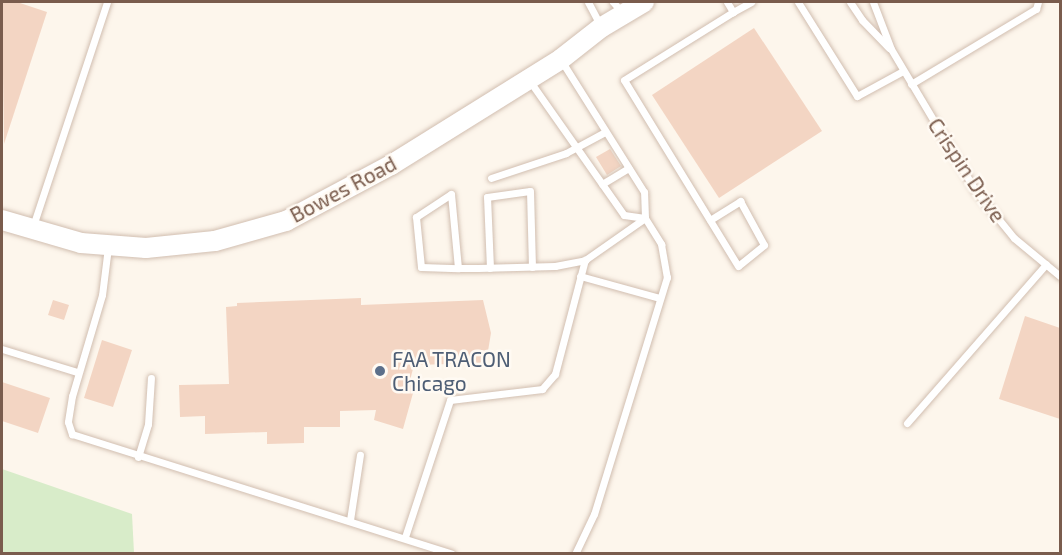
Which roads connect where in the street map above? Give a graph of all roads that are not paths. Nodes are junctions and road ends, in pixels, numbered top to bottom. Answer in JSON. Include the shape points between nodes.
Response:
{"nodes":[{"id":1,"x":107,"y":2,"type":"edge"},
{"id":2,"x":588,"y":2,"type":"edge"},
{"id":3,"x":644,"y":2,"type":"edge"},
{"id":4,"x":727,"y":2,"type":"edge"},
{"id":5,"x":751,"y":2,"type":"edge"},
{"id":6,"x":798,"y":2,"type":"edge"},
{"id":7,"x":850,"y":2,"type":"edge"},
{"id":8,"x":873,"y":2,"type":"edge"},
{"id":9,"x":1038,"y":2,"type":"edge"},
{"id":10,"x":618,"y":8,"type":"edge"},
{"id":11,"x":733,"y":12,"type":"junction"},
{"id":12,"x":602,"y":27,"type":"junction"},
{"id":13,"x":891,"y":49,"type":"junction"},
{"id":14,"x":561,"y":59,"type":"junction"},
{"id":15,"x":903,"y":71,"type":"junction"},
{"id":16,"x":528,"y":78,"type":"junction"},
{"id":17,"x":911,"y":84,"type":"junction"},
{"id":18,"x":605,"y":132,"type":"junction"},
{"id":19,"x":579,"y":147,"type":"junction"},
{"id":20,"x":629,"y":168,"type":"junction"},
{"id":21,"x":491,"y":178,"type":"dead end"},
{"id":22,"x":602,"y":184,"type":"junction"},
{"id":23,"x":645,"y":218,"type":"junction"},
{"id":24,"x":2,"y":220,"type":"edge"},
{"id":25,"x":710,"y":220,"type":"junction"},
{"id":26,"x":32,"y":231,"type":"junction"},
{"id":27,"x":108,"y":247,"type":"junction"},
{"id":28,"x":585,"y":260,"type":"junction"},
{"id":29,"x":1046,"y":264,"type":"junction"},
{"id":30,"x":532,"y":267,"type":"junction"},
{"id":31,"x":458,"y":268,"type":"junction"},
{"id":32,"x":490,"y":268,"type":"junction"},
{"id":33,"x":580,"y":276,"type":"junction"},
{"id":34,"x":1060,"y":276,"type":"edge"},
{"id":35,"x":660,"y":298,"type":"junction"},
{"id":36,"x":2,"y":349,"type":"edge"},
{"id":37,"x":77,"y":372,"type":"junction"},
{"id":38,"x":151,"y":378,"type":"dead end"},
{"id":39,"x":907,"y":423,"type":"dead end"},
{"id":40,"x":360,"y":455,"type":"dead end"},
{"id":41,"x":138,"y":457,"type":"junction"},
{"id":42,"x":350,"y":520,"type":"junction"},
{"id":43,"x":405,"y":537,"type":"junction"},
{"id":44,"x":452,"y":554,"type":"edge"},
{"id":45,"x":575,"y":554,"type":"edge"}],
"edges":[{"from":1,"to":26,"type":"lane"},
{"from":2,"to":12,"type":"lane"},
{"from":3,"to":10,"type":"main road","name":"Bowes Road"},
{"from":4,"to":11,"type":"lane"},
{"from":5,"to":11,"type":"lane"},
{"from":6,"to":15,"type":"lane","via":[[857,96]]},
{"from":7,"to":13,"type":"lane","name":"Crispin Drive"},
{"from":8,"to":13,"type":"lane","name":"Crispin Drive"},
{"from":9,"to":17,"type":"lane","via":[[1036,9]]},
{"from":10,"to":12,"type":"main road","name":"Bowes Road"},
{"from":11,"to":25,"type":"lane","via":[[624,80]]},
{"from":12,"to":14,"type":"main road","name":"Bowes Road"},
{"from":13,"to":15,"type":"lane","name":"Crispin Drive"},
{"from":14,"to":16,"type":"main road","name":"Bowes Road"},
{"from":14,"to":18,"type":"lane"},
{"from":15,"to":17,"type":"lane","name":"Crispin Drive"},
{"from":16,"to":19,"type":"lane"},
{"from":16,"to":27,"type":"main road","name":"Bowes Road","via":[[341,194],[286,221],[215,241],[146,248]]},
{"from":17,"to":29,"type":"lane","name":"Crispin Drive","via":[[975,190],[1014,238]]},
{"from":18,"to":19,"type":"lane"},
{"from":18,"to":20,"type":"lane"},
{"from":19,"to":21,"type":"lane"},
{"from":19,"to":22,"type":"lane"},
{"from":20,"to":22,"type":"lane"},
{"from":20,"to":23,"type":"lane","via":[[644,192]]},
{"from":22,"to":23,"type":"lane","via":[[624,215]]},
{"from":23,"to":28,"type":"lane"},
{"from":23,"to":35,"type":"lane","via":[[661,244],[666,277]]},
{"from":24,"to":26,"type":"main road","name":"Bowes Road"},
{"from":25,"to":25,"type":"lane","via":[[740,201],[764,245],[738,266]]},
{"from":26,"to":27,"type":"main road","name":"Bowes Road"},
{"from":27,"to":37,"type":"lane","via":[[102,295]]},
{"from":28,"to":30,"type":"lane"},
{"from":28,"to":33,"type":"lane"},
{"from":29,"to":34,"type":"lane","name":"Crispin Drive"},
{"from":29,"to":39,"type":"lane"},
{"from":30,"to":32,"type":"lane"},
{"from":30,"to":32,"type":"lane","via":[[530,191],[487,197]]},
{"from":31,"to":31,"type":"lane","via":[[454,226],[451,194],[416,217],[421,267]]},
{"from":31,"to":32,"type":"lane"},
{"from":33,"to":35,"type":"lane"},
{"from":33,"to":43,"type":"lane","via":[[555,374],[542,389],[450,400]]},
{"from":35,"to":45,"type":"lane","via":[[594,514]]},
{"from":36,"to":37,"type":"lane"},
{"from":37,"to":41,"type":"lane","via":[[68,422],[72,434]]},
{"from":38,"to":41,"type":"lane","via":[[148,424]]},
{"from":40,"to":42,"type":"lane"},
{"from":41,"to":42,"type":"lane"},
{"from":42,"to":43,"type":"lane"},
{"from":43,"to":44,"type":"lane"}]}
